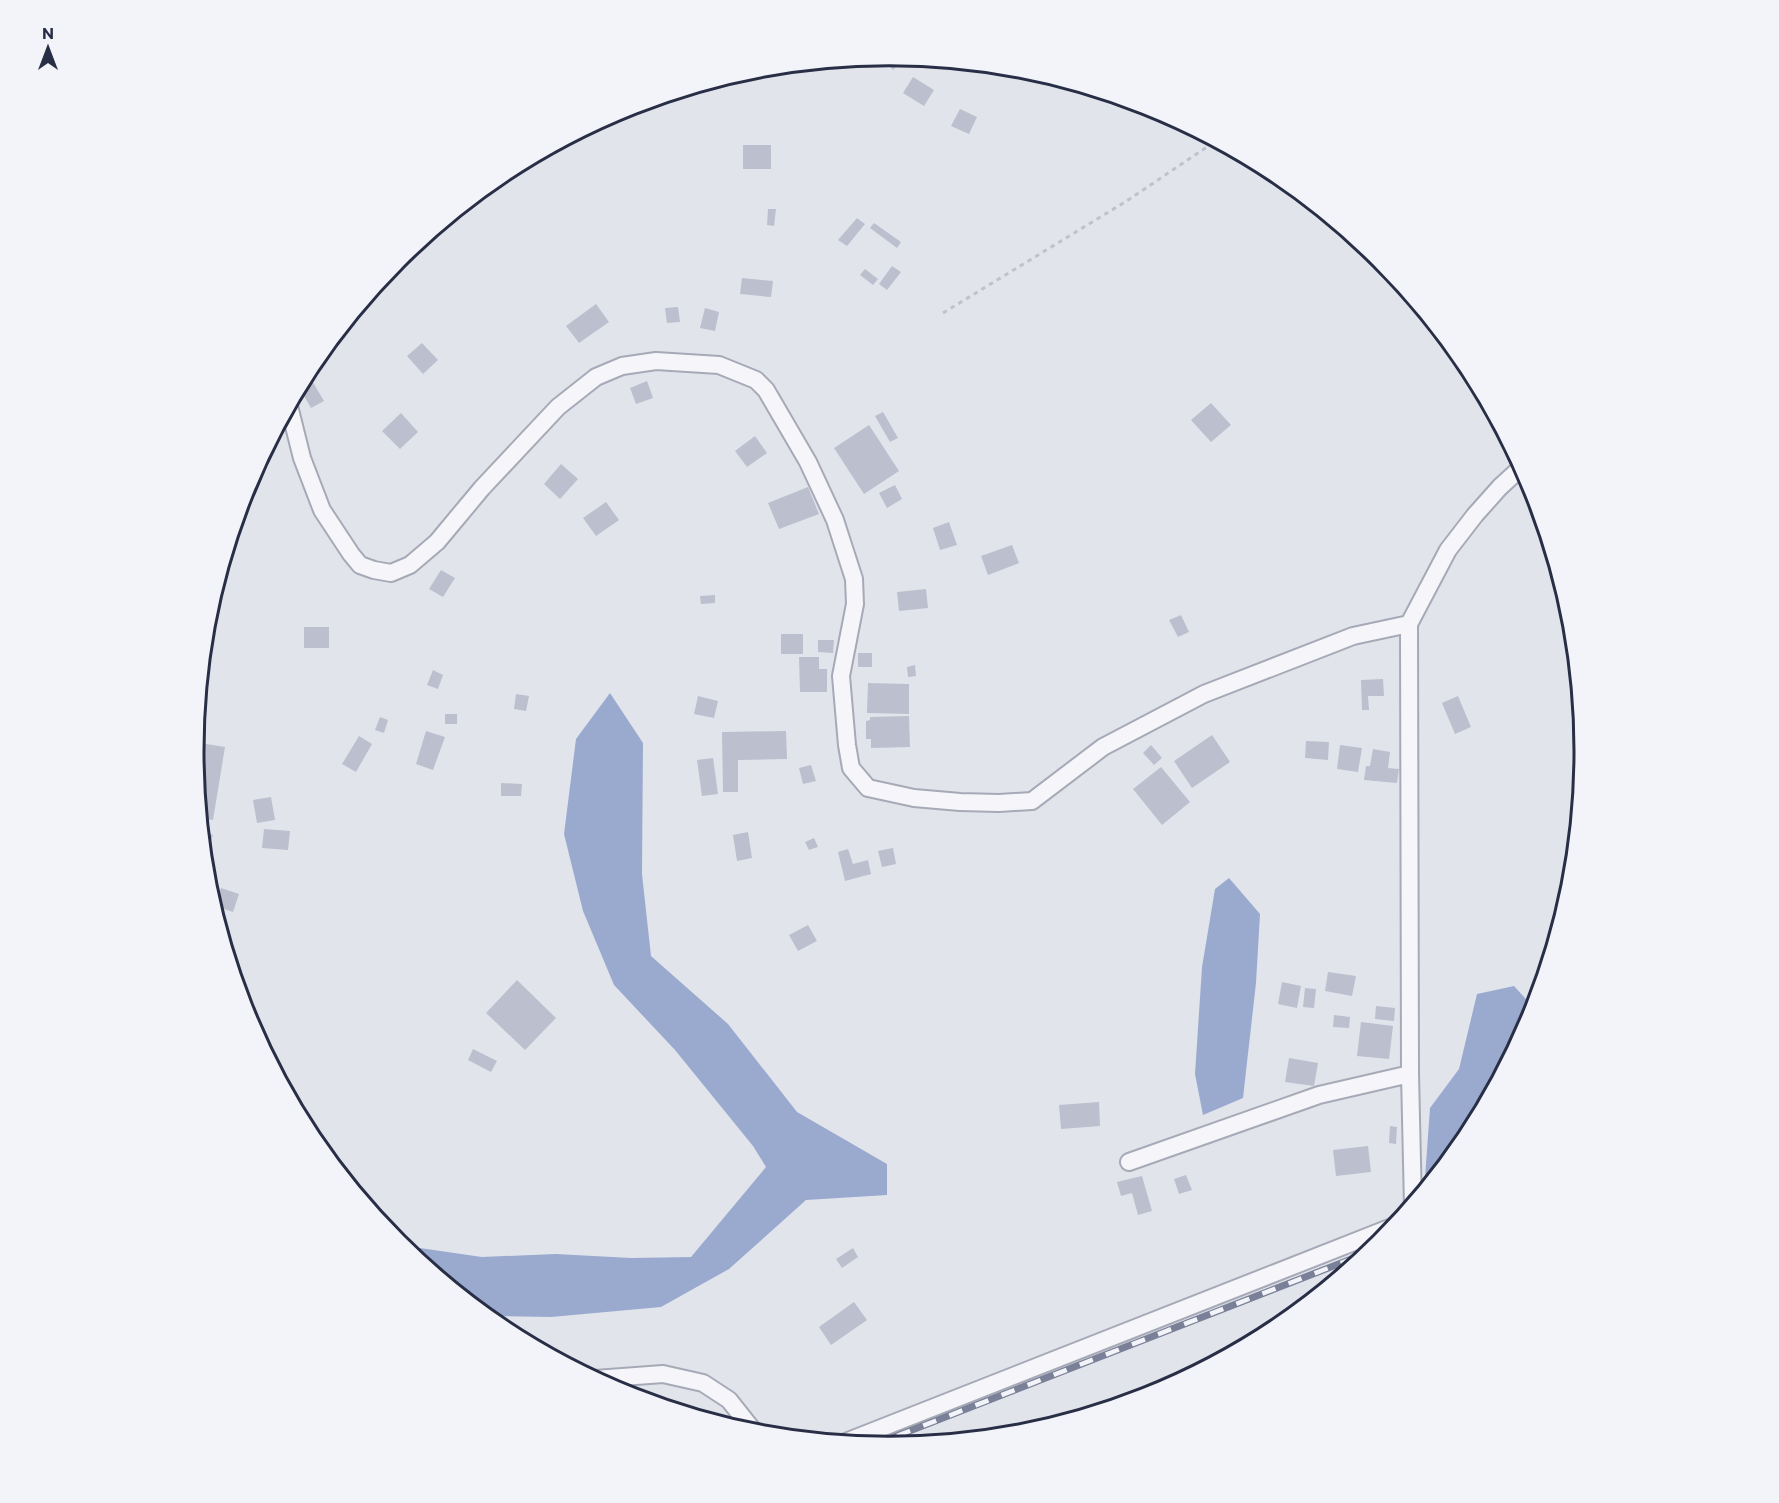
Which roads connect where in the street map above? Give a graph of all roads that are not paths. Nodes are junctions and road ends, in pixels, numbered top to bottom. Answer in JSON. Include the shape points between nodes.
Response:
{"nodes":[{"id":1,"x":292,"y":417,"type":"edge"},
{"id":2,"x":1515,"y":472,"type":"edge"},
{"id":3,"x":1409,"y":624,"type":"junction"},
{"id":4,"x":1410,"y":1074,"type":"junction"},
{"id":5,"x":1129,"y":1162,"type":"dead end"},
{"id":6,"x":1413,"y":1194,"type":"edge"},
{"id":7,"x":1377,"y":1233,"type":"edge"},
{"id":8,"x":611,"y":1378,"type":"edge"},
{"id":9,"x":746,"y":1422,"type":"edge"},
{"id":10,"x":860,"y":1436,"type":"edge"}],
"edges":[{"from":1,"to":3,"type":"street","via":[[322,510],[360,565],[391,573],[410,565],[437,542],[558,408],[596,376],[622,366],[656,361],[719,365],[756,380],[766,390],[808,462],[835,519],[854,579],[855,603],[841,676],[851,768],[868,789],[914,798],[1032,801],[1103,747],[1204,694],[1353,636]]},
{"from":2,"to":3,"type":"street","via":[[1448,550]]},
{"from":3,"to":4,"type":"street"},
{"from":4,"to":5,"type":"street","via":[[1319,1095]]},
{"from":4,"to":6,"type":"street"},
{"from":7,"to":10,"type":"street"},
{"from":8,"to":9,"type":"street","via":[[663,1374],[703,1383],[729,1400]]}]}
